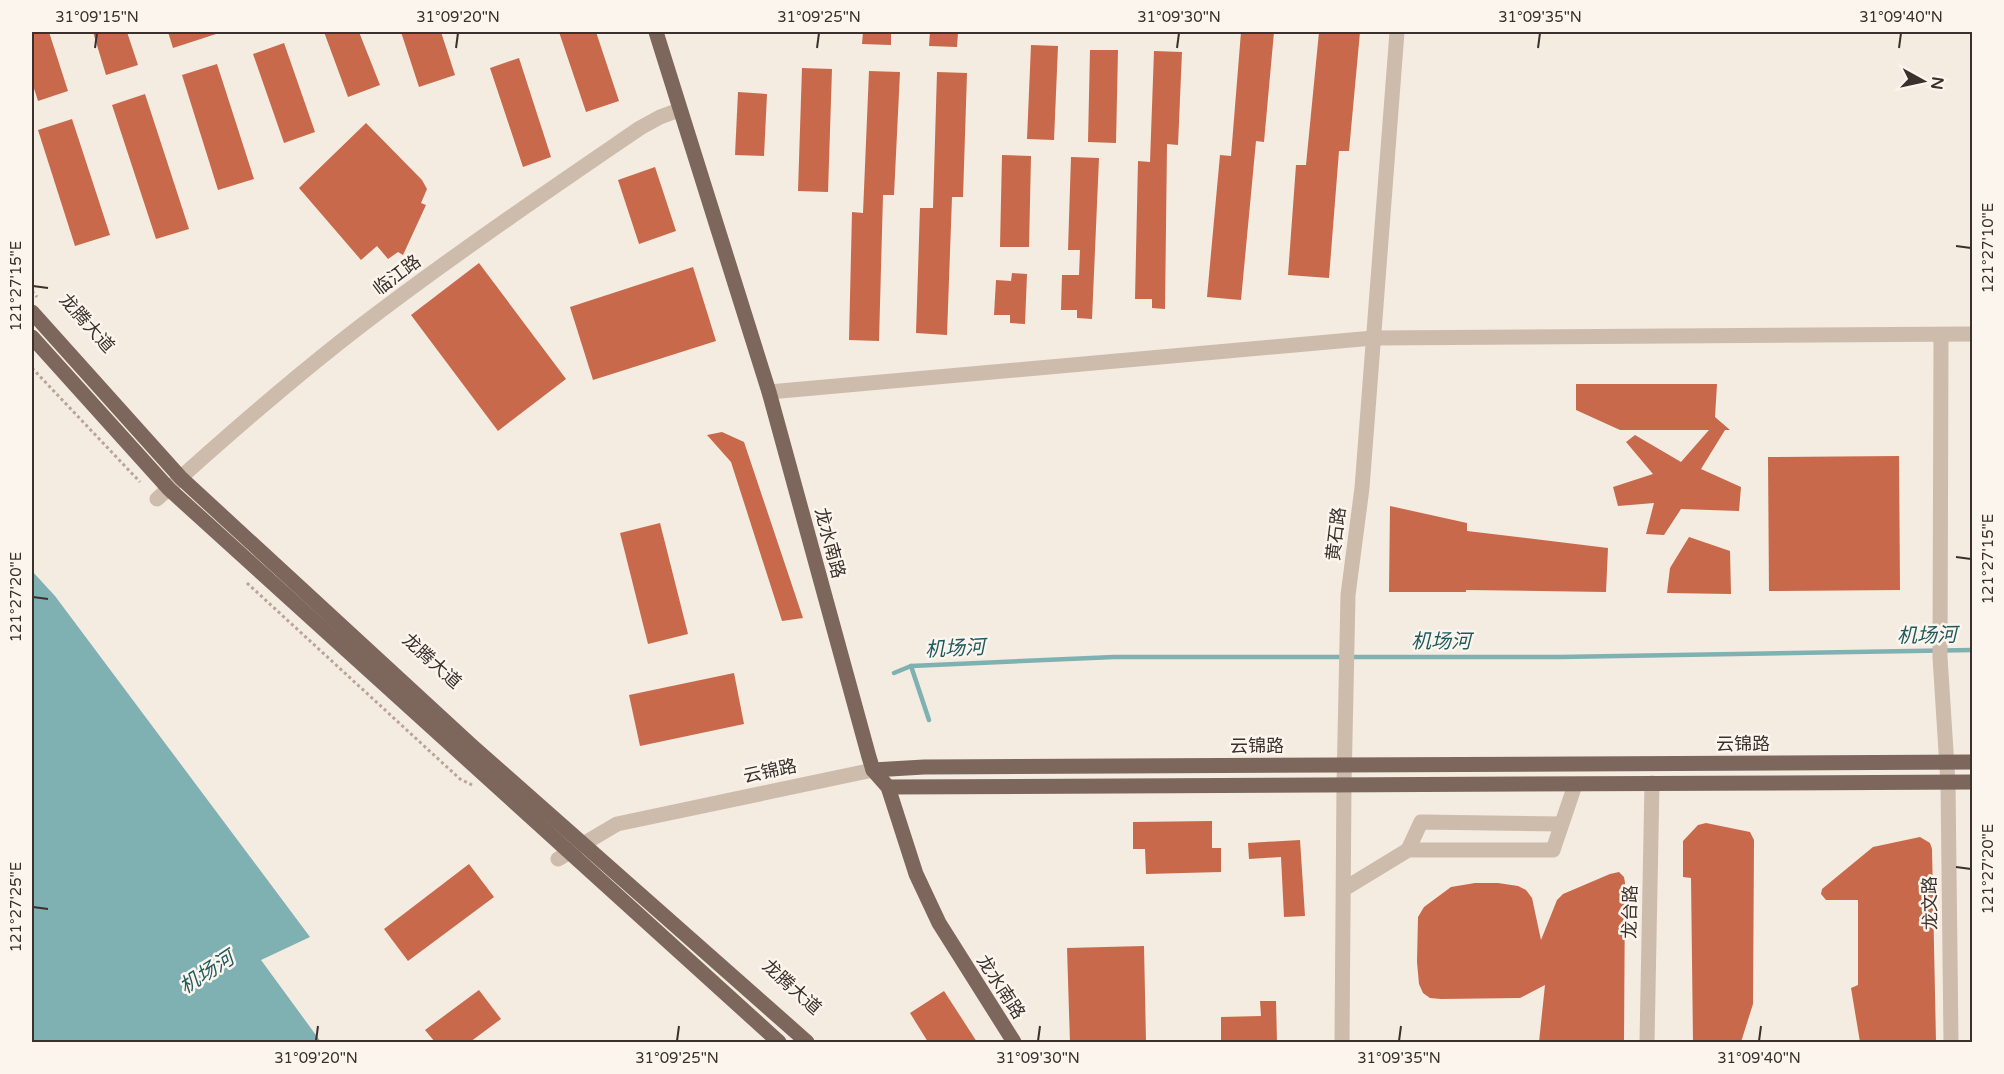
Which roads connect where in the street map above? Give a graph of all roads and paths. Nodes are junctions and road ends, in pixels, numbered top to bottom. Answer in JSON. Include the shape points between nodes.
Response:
{"nodes":[{"id":1,"x":656,"y":32,"type":"edge"},
{"id":2,"x":1397,"y":32,"type":"edge"},
{"id":3,"x":679,"y":110,"type":"junction"},
{"id":4,"x":32,"y":291,"type":"edge"},
{"id":5,"x":35,"y":306,"type":"edge"},
{"id":6,"x":1972,"y":334,"type":"edge"},
{"id":7,"x":1941,"y":335,"type":"junction"},
{"id":8,"x":32,"y":337,"type":"edge"},
{"id":9,"x":1373,"y":338,"type":"junction"},
{"id":10,"x":769,"y":392,"type":"junction"},
{"id":11,"x":181,"y":478,"type":"junction"},
{"id":12,"x":169,"y":489,"type":"junction"},
{"id":13,"x":157,"y":499,"type":"dead end"},
{"id":14,"x":1947,"y":762,"type":"junction"},
{"id":15,"x":1972,"y":762,"type":"edge"},
{"id":16,"x":1345,"y":765,"type":"junction"},
{"id":17,"x":873,"y":770,"type":"junction"},
{"id":18,"x":1972,"y":782,"type":"edge"},
{"id":19,"x":1652,"y":783,"type":"junction"},
{"id":20,"x":1948,"y":783,"type":"junction"},
{"id":21,"x":1344,"y":785,"type":"junction"},
{"id":22,"x":1575,"y":785,"type":"junction"},
{"id":23,"x":888,"y":787,"type":"junction"},
{"id":24,"x":1562,"y":824,"type":"junction"},
{"id":25,"x":1408,"y":850,"type":"junction"},
{"id":26,"x":570,"y":852,"type":"junction"},
{"id":27,"x":1344,"y":889,"type":"junction"},
{"id":28,"x":779,"y":1042,"type":"edge"},
{"id":29,"x":807,"y":1042,"type":"edge"},
{"id":30,"x":1014,"y":1042,"type":"edge"},
{"id":31,"x":1342,"y":1042,"type":"edge"},
{"id":32,"x":1647,"y":1042,"type":"edge"},
{"id":33,"x":1951,"y":1042,"type":"edge"}],
"edges":[{"from":1,"to":3,"type":"main road","name":"龙水南路"},
{"from":2,"to":9,"type":"street","name":"黄石路"},
{"from":3,"to":10,"type":"main road","name":"龙水南路"},
{"from":3,"to":11,"type":"street","name":"临江路","via":[[640,128],[358,328],[235,428]]},
{"from":4,"to":5,"type":"path","name":"龙腾大道"},
{"from":5,"to":11,"type":"main road","name":"龙腾大道"},
{"from":6,"to":7,"type":"street"},
{"from":7,"to":9,"type":"street"},
{"from":7,"to":14,"type":"street","name":"龙文路","via":[[1940,651]]},
{"from":8,"to":12,"type":"main road","name":"龙腾大道"},
{"from":9,"to":10,"type":"street"},
{"from":9,"to":16,"type":"street","name":"黄石路","via":[[1362,488],[1348,595]]},
{"from":10,"to":17,"type":"main road","name":"龙水南路"},
{"from":11,"to":12,"type":"street","name":"临江路"},
{"from":11,"to":26,"type":"main road","name":"龙腾大道","via":[[472,746]]},
{"from":12,"to":13,"type":"street","name":"临江路"},
{"from":12,"to":26,"type":"main road","name":"龙腾大道"},
{"from":14,"to":15,"type":"main road","name":"云锦路"},
{"from":14,"to":16,"type":"main road","name":"云锦路"},
{"from":14,"to":20,"type":"street","name":"龙文路"},
{"from":16,"to":17,"type":"main road","name":"云锦路"},
{"from":16,"to":21,"type":"street","name":"黄石路"},
{"from":17,"to":23,"type":"main road","name":"龙水南路"},
{"from":17,"to":26,"type":"street","name":"云锦路","via":[[617,824]]},
{"from":18,"to":20,"type":"main road"},
{"from":19,"to":20,"type":"main road"},
{"from":19,"to":22,"type":"main road"},
{"from":19,"to":32,"type":"street","name":"龙台路"},
{"from":20,"to":33,"type":"street","name":"龙文路"},
{"from":21,"to":22,"type":"main road"},
{"from":21,"to":23,"type":"main road"},
{"from":21,"to":27,"type":"street","name":"黄石路"},
{"from":22,"to":24,"type":"street"},
{"from":23,"to":30,"type":"main road","name":"龙水南路","via":[[927,899],[954,950]]},
{"from":24,"to":25,"type":"street","via":[[1421,822]]},
{"from":24,"to":25,"type":"street","via":[[1553,850]]},
{"from":25,"to":27,"type":"street"},
{"from":26,"to":28,"type":"main road","name":"龙腾大道"},
{"from":26,"to":29,"type":"main road","name":"龙腾大道"},
{"from":27,"to":31,"type":"street","name":"黄石路"}]}
